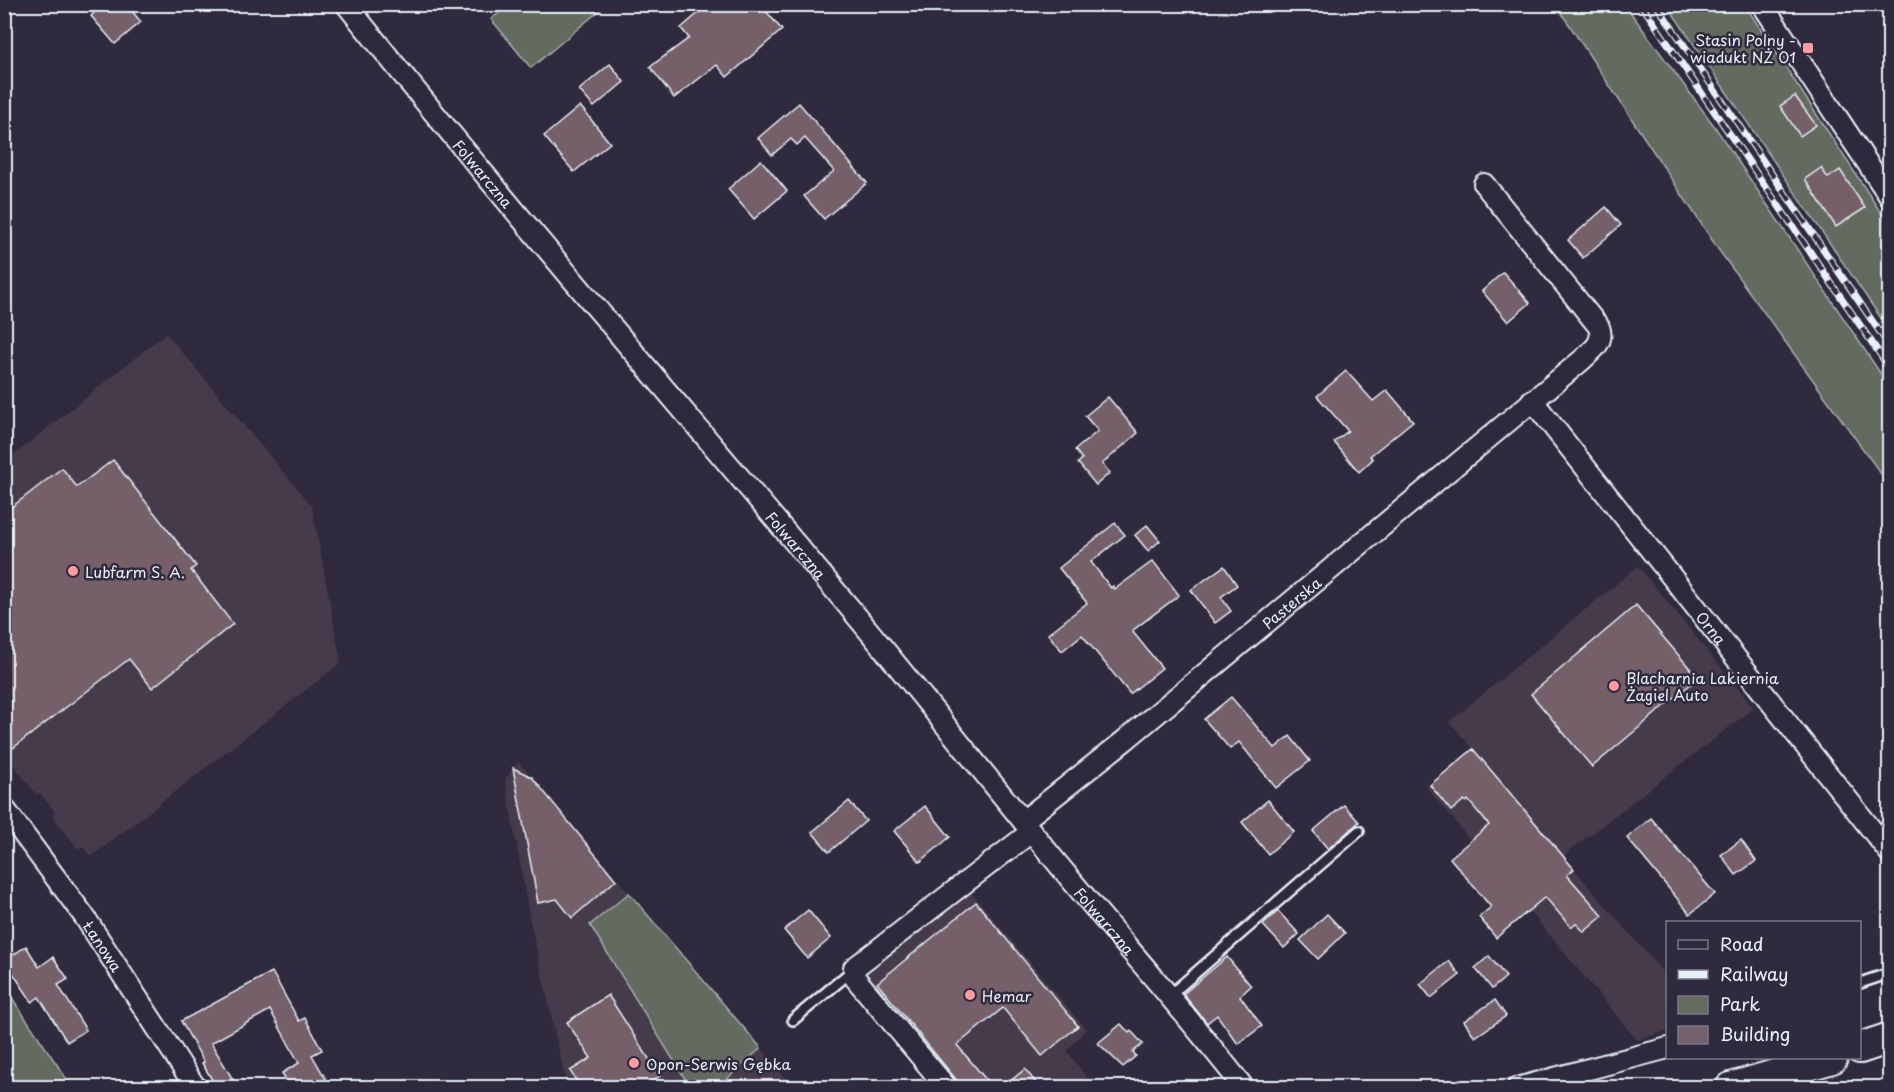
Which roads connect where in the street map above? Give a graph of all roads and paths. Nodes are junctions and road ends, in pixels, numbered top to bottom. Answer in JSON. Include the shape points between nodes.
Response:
{"nodes":[{"id":1,"x":346,"y":4,"type":"edge"},
{"id":2,"x":1762,"y":4,"type":"edge"},
{"id":3,"x":1484,"y":184,"type":"dead end"},
{"id":4,"x":1890,"y":197,"type":"edge"},
{"id":5,"x":1532,"y":400,"type":"junction"},
{"id":6,"x":4,"y":808,"type":"edge"},
{"id":7,"x":1027,"y":826,"type":"junction"},
{"id":8,"x":1359,"y":831,"type":"dead end"},
{"id":9,"x":1890,"y":853,"type":"edge"},
{"id":10,"x":854,"y":968,"type":"junction"},
{"id":11,"x":1890,"y":973,"type":"edge"},
{"id":12,"x":1861,"y":983,"type":"edge"},
{"id":13,"x":1170,"y":995,"type":"junction"},
{"id":14,"x":794,"y":1020,"type":"dead end"},
{"id":15,"x":1890,"y":1038,"type":"edge"},
{"id":16,"x":1861,"y":1048,"type":"edge"},
{"id":17,"x":1666,"y":1049,"type":"edge"},
{"id":18,"x":1829,"y":1059,"type":"edge"},
{"id":19,"x":196,"y":1088,"type":"edge"},
{"id":20,"x":947,"y":1088,"type":"edge"},
{"id":21,"x":1245,"y":1088,"type":"edge"},
{"id":22,"x":1517,"y":1088,"type":"edge"},
{"id":23,"x":1731,"y":1088,"type":"edge"}],
"edges":[{"from":1,"to":7,"type":"street","name":"Folwarczna","via":[[589,301],[853,611]]},
{"from":2,"to":4,"type":"street"},
{"from":3,"to":5,"type":"street","name":"Pasterska","via":[[1602,335],[1600,342]]},
{"from":5,"to":7,"type":"street","name":"Pasterska"},
{"from":5,"to":9,"type":"street","name":"Orna"},
{"from":6,"to":19,"type":"street","name":"Łanowa","via":[[84,916]]},
{"from":7,"to":10,"type":"street","name":"Pasterska"},
{"from":7,"to":13,"type":"street","name":"Folwarczna"},
{"from":8,"to":13,"type":"lane"},
{"from":10,"to":14,"type":"lane"},
{"from":10,"to":20,"type":"street","via":[[855,978]]},
{"from":11,"to":12,"type":"lane"},
{"from":13,"to":21,"type":"street","name":"Folwarczna"},
{"from":15,"to":16,"type":"main road"},
{"from":17,"to":22,"type":"street"},
{"from":18,"to":23,"type":"main road"}]}
